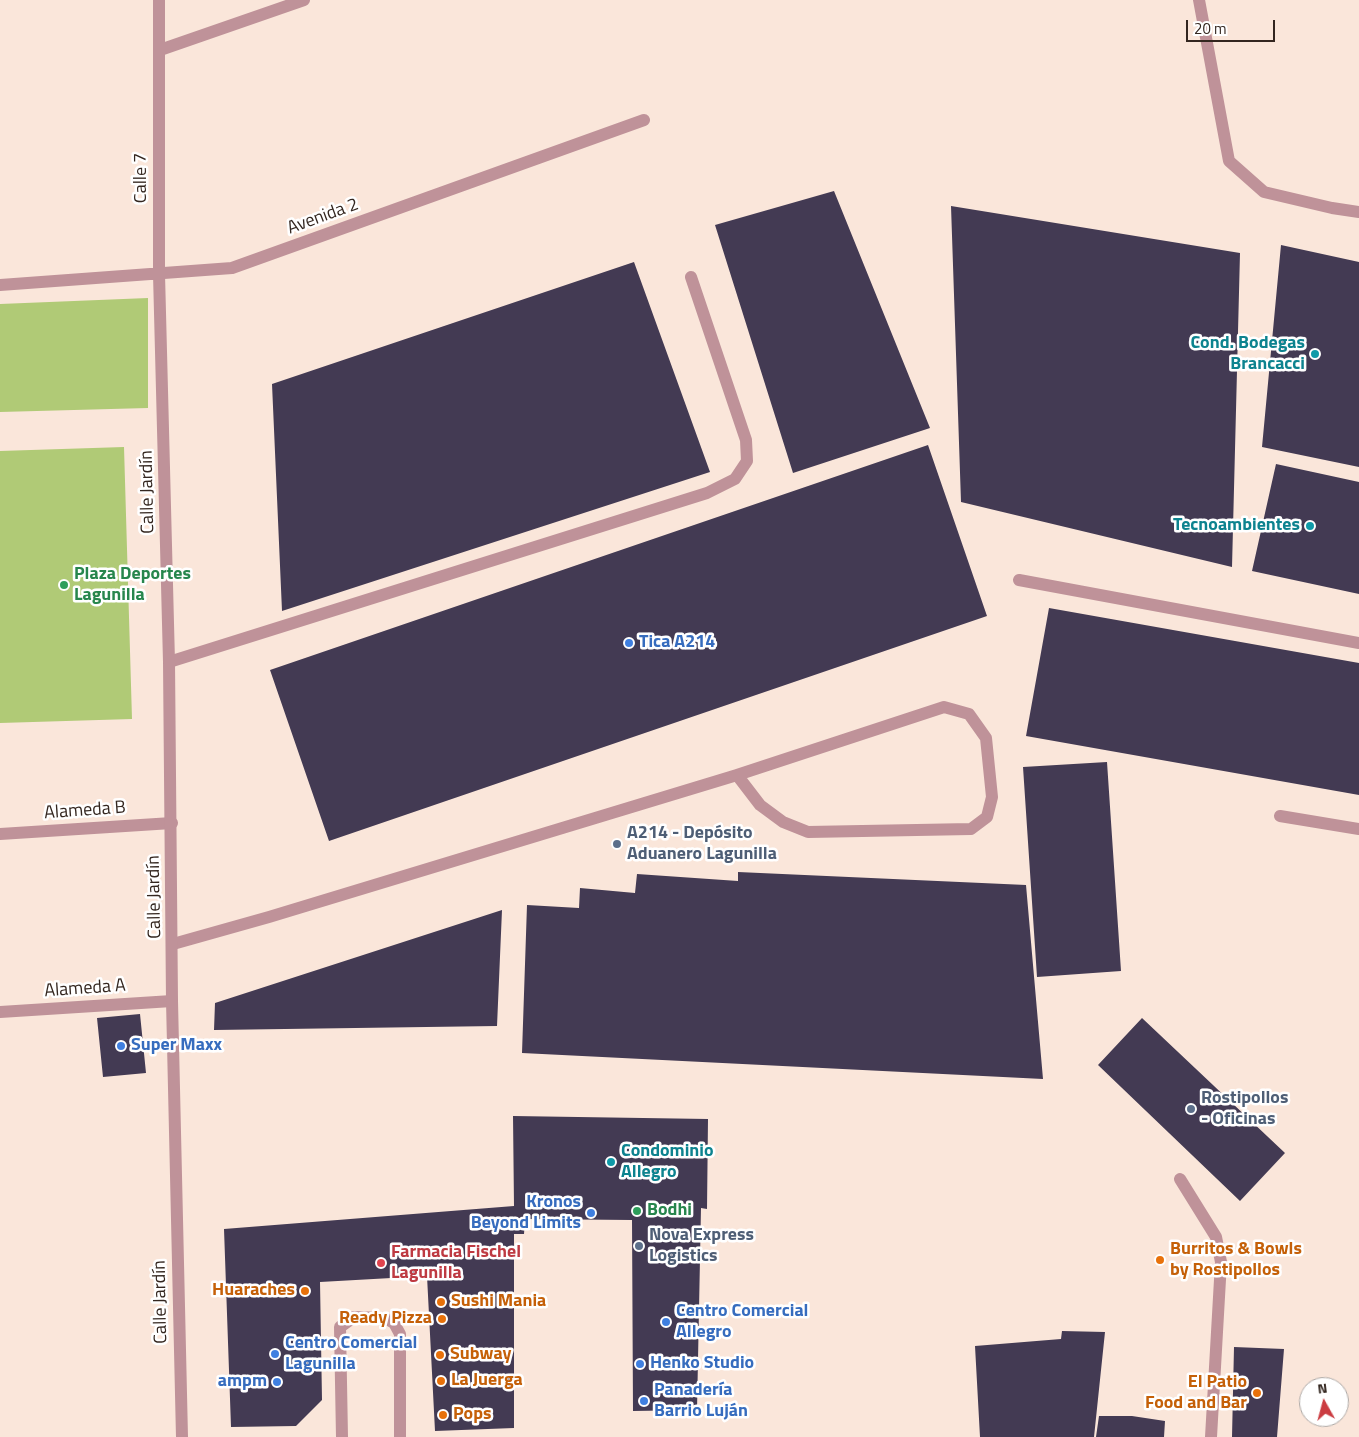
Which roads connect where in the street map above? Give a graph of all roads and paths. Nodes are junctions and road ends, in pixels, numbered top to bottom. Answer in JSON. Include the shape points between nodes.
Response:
{"nodes":[{"id":1,"x":159,"y":0,"type":"edge"},
{"id":2,"x":304,"y":0,"type":"edge"},
{"id":3,"x":1199,"y":0,"type":"edge"},
{"id":4,"x":160,"y":50,"type":"junction"},
{"id":5,"x":644,"y":120,"type":"dead end"},
{"id":6,"x":1359,"y":212,"type":"edge"},
{"id":7,"x":159,"y":274,"type":"junction"},
{"id":8,"x":691,"y":277,"type":"dead end"},
{"id":9,"x":0,"y":285,"type":"edge"},
{"id":10,"x":162,"y":356,"type":"joint"},
{"id":11,"x":1019,"y":580,"type":"dead end"},
{"id":12,"x":1359,"y":644,"type":"edge"},
{"id":13,"x":169,"y":662,"type":"junction"},
{"id":14,"x":737,"y":775,"type":"junction"},
{"id":15,"x":1280,"y":816,"type":"dead end"},
{"id":16,"x":172,"y":823,"type":"junction"},
{"id":17,"x":1359,"y":829,"type":"edge"},
{"id":18,"x":0,"y":834,"type":"edge"},
{"id":19,"x":173,"y":944,"type":"junction"},
{"id":20,"x":172,"y":1001,"type":"junction"},
{"id":21,"x":0,"y":1012,"type":"edge"},
{"id":22,"x":1180,"y":1179,"type":"dead end"},
{"id":23,"x":182,"y":1437,"type":"edge"},
{"id":24,"x":342,"y":1437,"type":"edge"},
{"id":25,"x":400,"y":1437,"type":"edge"},
{"id":26,"x":1211,"y":1437,"type":"edge"}],
"edges":[{"from":1,"to":4,"type":"street","name":"Calle 7"},
{"from":2,"to":4,"type":"street"},
{"from":3,"to":6,"type":"street","via":[[1229,161],[1264,192]]},
{"from":4,"to":7,"type":"street","name":"Calle 7"},
{"from":5,"to":7,"type":"street","name":"Avenida 2","via":[[232,268]]},
{"from":7,"to":9,"type":"street","name":"Avenida 2"},
{"from":7,"to":10,"type":"street","name":"Calle 7"},
{"from":8,"to":13,"type":"street","via":[[746,440],[747,461],[735,479],[706,493]]},
{"from":10,"to":13,"type":"street","name":"Calle Jardín"},
{"from":11,"to":12,"type":"street"},
{"from":13,"to":16,"type":"street","name":"Calle Jardín"},
{"from":14,"to":14,"type":"street","via":[[944,708],[969,714],[986,738],[992,797],[987,817],[971,830],[808,832],[783,822],[760,805]]},
{"from":14,"to":19,"type":"street"},
{"from":15,"to":17,"type":"street"},
{"from":16,"to":18,"type":"street","name":"Alameda B"},
{"from":16,"to":19,"type":"street","name":"Calle Jardín"},
{"from":19,"to":20,"type":"street","name":"Calle Jardín"},
{"from":20,"to":21,"type":"street","name":"Alameda A"},
{"from":20,"to":23,"type":"street","name":"Calle Jardín"},
{"from":22,"to":26,"type":"street","via":[[1216,1237],[1221,1262]]},
{"from":24,"to":25,"type":"street","via":[[340,1327],[354,1317],[385,1318],[394,1323],[400,1334]]}]}
